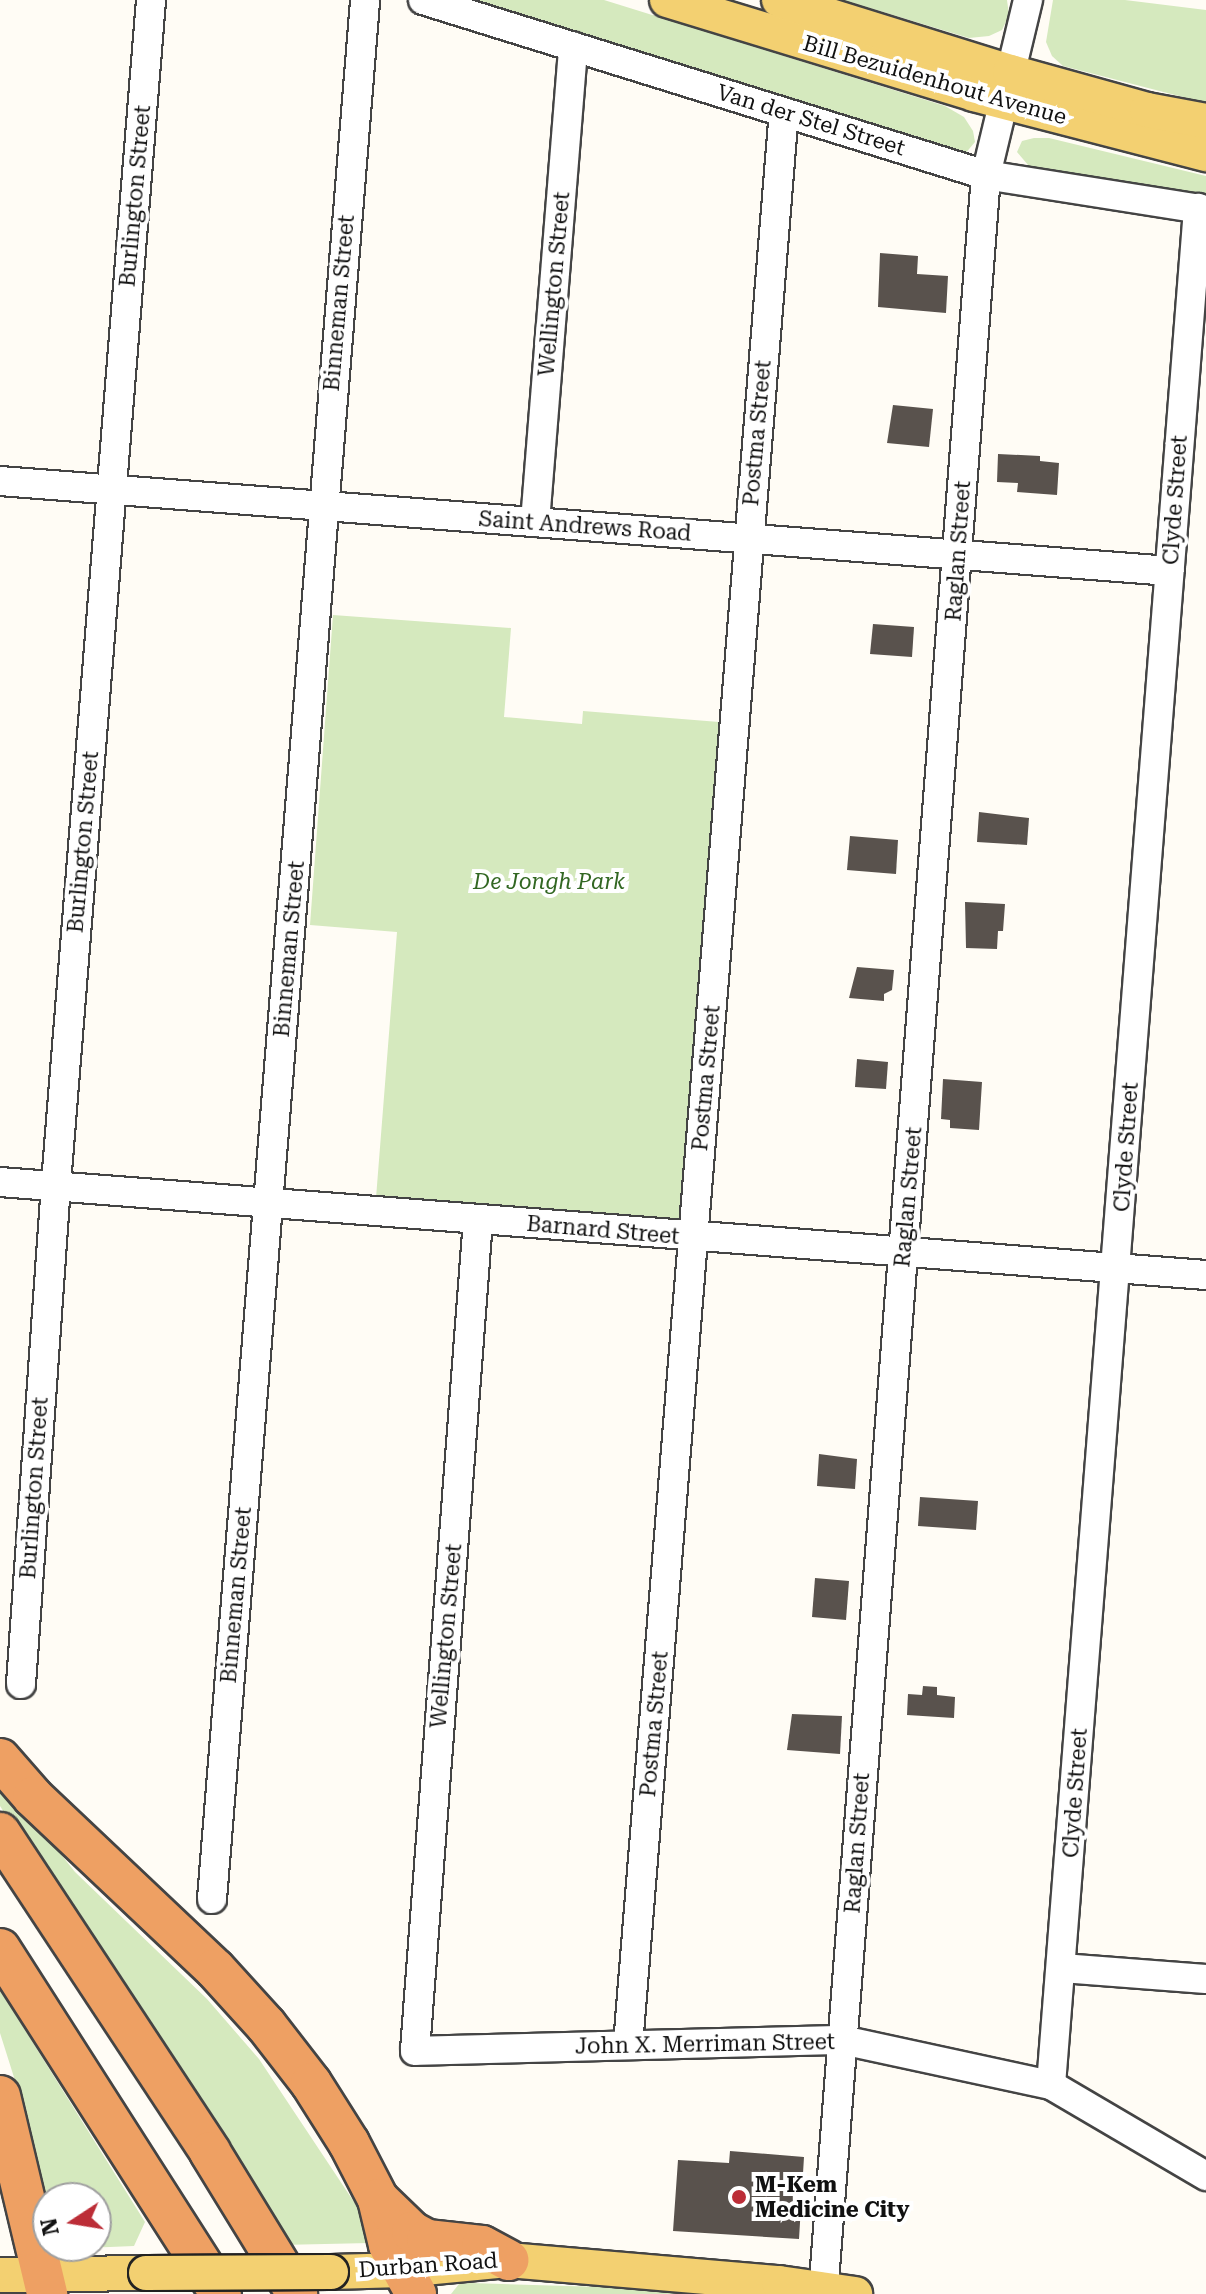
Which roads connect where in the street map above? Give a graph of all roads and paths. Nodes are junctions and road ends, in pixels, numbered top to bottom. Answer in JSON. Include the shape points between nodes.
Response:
{"nodes":[{"id":1,"x":151,"y":0,"type":"edge"},
{"id":2,"x":365,"y":0,"type":"edge"},
{"id":3,"x":423,"y":0,"type":"edge"},
{"id":4,"x":667,"y":0,"type":"edge"},
{"id":5,"x":779,"y":0,"type":"edge"},
{"id":6,"x":1028,"y":0,"type":"edge"},
{"id":7,"x":573,"y":47,"type":"junction"},
{"id":8,"x":1006,"y":87,"type":"junction"},
{"id":9,"x":784,"y":112,"type":"junction"},
{"id":10,"x":1206,"y":121,"type":"edge"},
{"id":11,"x":1206,"y":154,"type":"edge"},
{"id":12,"x":986,"y":175,"type":"junction"},
{"id":13,"x":1202,"y":209,"type":"edge"},
{"id":14,"x":0,"y":481,"type":"edge"},
{"id":15,"x":110,"y":489,"type":"junction"},
{"id":16,"x":322,"y":505,"type":"junction"},
{"id":17,"x":535,"y":522,"type":"junction"},
{"id":18,"x":748,"y":538,"type":"junction"},
{"id":19,"x":957,"y":554,"type":"junction"},
{"id":20,"x":1170,"y":571,"type":"junction"},
{"id":21,"x":0,"y":1182,"type":"edge"},
{"id":22,"x":55,"y":1187,"type":"junction"},
{"id":23,"x":268,"y":1204,"type":"junction"},
{"id":24,"x":478,"y":1220,"type":"junction"},
{"id":25,"x":693,"y":1237,"type":"junction"},
{"id":26,"x":903,"y":1252,"type":"junction"},
{"id":27,"x":1116,"y":1268,"type":"junction"},
{"id":28,"x":1206,"y":1275,"type":"edge"},
{"id":29,"x":21,"y":1684,"type":"dead end"},
{"id":30,"x":0,"y":1759,"type":"edge"},
{"id":31,"x":0,"y":1833,"type":"edge"},
{"id":32,"x":212,"y":1899,"type":"dead end"},
{"id":33,"x":0,"y":1949,"type":"edge"},
{"id":34,"x":1062,"y":1968,"type":"junction"},
{"id":35,"x":1206,"y":1979,"type":"edge"},
{"id":36,"x":828,"y":2040,"type":"junction"},
{"id":37,"x":628,"y":2045,"type":"junction"},
{"id":38,"x":415,"y":2051,"type":"joint"},
{"id":39,"x":1051,"y":2085,"type":"junction"},
{"id":40,"x":0,"y":2096,"type":"edge"},
{"id":41,"x":1206,"y":2176,"type":"edge"},
{"id":42,"x":22,"y":2182,"type":"junction"},
{"id":43,"x":378,"y":2199,"type":"junction"},
{"id":44,"x":0,"y":2242,"type":"edge"},
{"id":45,"x":508,"y":2260,"type":"junction"},
{"id":46,"x":0,"y":2275,"type":"edge"},
{"id":47,"x":410,"y":2282,"type":"edge"},
{"id":48,"x":45,"y":2284,"type":"edge"},
{"id":49,"x":833,"y":2292,"type":"edge"},
{"id":50,"x":221,"y":2294,"type":"edge"},
{"id":51,"x":297,"y":2294,"type":"edge"}],
"edges":[{"from":1,"to":15,"type":"street","name":"Burlington Street"},
{"from":2,"to":16,"type":"street","name":"Binneman Street"},
{"from":3,"to":7,"type":"street","name":"Van der Stel Street"},
{"from":4,"to":8,"type":"main road","name":"Bill Bezuidenhout Avenue"},
{"from":5,"to":8,"type":"main road","name":"Bill Bezuidenhout Avenue"},
{"from":6,"to":8,"type":"street","name":"Raglan Street"},
{"from":7,"to":9,"type":"street","name":"Van der Stel Street"},
{"from":7,"to":17,"type":"street","name":"Wellington Street"},
{"from":8,"to":10,"type":"main road","name":"Bill Bezuidenhout Avenue"},
{"from":8,"to":11,"type":"main road","name":"Bill Bezuidenhout Avenue"},
{"from":8,"to":12,"type":"street","name":"Raglan Street"},
{"from":9,"to":12,"type":"street","name":"Van der Stel Street"},
{"from":9,"to":18,"type":"street","name":"Postma Street"},
{"from":12,"to":13,"type":"street","name":"Van der Stel Street"},
{"from":12,"to":19,"type":"street","name":"Raglan Street"},
{"from":13,"to":20,"type":"street","name":"Clyde Street"},
{"from":14,"to":15,"type":"street","name":"Saint Andrews Road"},
{"from":15,"to":16,"type":"street","name":"Saint Andrews Road"},
{"from":15,"to":22,"type":"street","name":"Burlington Street"},
{"from":16,"to":17,"type":"street","name":"Saint Andrews Road"},
{"from":16,"to":23,"type":"street","name":"Binneman Street"},
{"from":17,"to":18,"type":"street","name":"Saint Andrews Road"},
{"from":18,"to":19,"type":"street","name":"Saint Andrews Road"},
{"from":18,"to":25,"type":"street","name":"Postma Street"},
{"from":19,"to":20,"type":"street","name":"Saint Andrews Road"},
{"from":19,"to":26,"type":"street","name":"Raglan Street"},
{"from":20,"to":27,"type":"street","name":"Clyde Street"},
{"from":21,"to":22,"type":"street","name":"Barnard Street"},
{"from":22,"to":23,"type":"street","name":"Barnard Street"},
{"from":22,"to":29,"type":"street","name":"Burlington Street"},
{"from":23,"to":24,"type":"street","name":"Barnard Street"},
{"from":23,"to":32,"type":"street","name":"Binneman Street"},
{"from":24,"to":25,"type":"street","name":"Barnard Street"},
{"from":24,"to":38,"type":"street","name":"Wellington Street"},
{"from":25,"to":26,"type":"street","name":"Barnard Street"},
{"from":25,"to":37,"type":"street","name":"Postma Street"},
{"from":26,"to":27,"type":"street","name":"Barnard Street"},
{"from":26,"to":36,"type":"street","name":"Raglan Street"},
{"from":27,"to":28,"type":"street","name":"Barnard Street"},
{"from":27,"to":34,"type":"street","name":"Clyde Street"},
{"from":30,"to":43,"type":"highway","via":[[266,2025],[311,2083]]},
{"from":31,"to":51,"type":"highway"},
{"from":33,"to":50,"type":"highway"},
{"from":34,"to":35,"type":"street"},
{"from":34,"to":39,"type":"street","name":"Clyde Street"},
{"from":36,"to":37,"type":"street","name":"John X. Merriman Street"},
{"from":36,"to":39,"type":"street","name":"John X. Merriman Street"},
{"from":36,"to":49,"type":"street","via":[[837,2090]]},
{"from":37,"to":38,"type":"street","name":"John X. Merriman Street"},
{"from":39,"to":41,"type":"street","name":"John X. Merriman Street"},
{"from":40,"to":42,"type":"highway"},
{"from":42,"to":44,"type":"highway","via":[[13,2222]]},
{"from":42,"to":48,"type":"highway"},
{"from":43,"to":45,"type":"highway","via":[[427,2240],[482,2246]]},
{"from":43,"to":47,"type":"highway","via":[[389,2245]]},
{"from":45,"to":47,"type":"main road","name":"Durban Road"},
{"from":45,"to":49,"type":"main road","name":"Durban Road"},
{"from":46,"to":48,"type":"main road","name":"Durban Road"},
{"from":47,"to":48,"type":"main road","name":"Durban Road","bridge":true,"via":[[331,2272],[146,2273]]}]}
